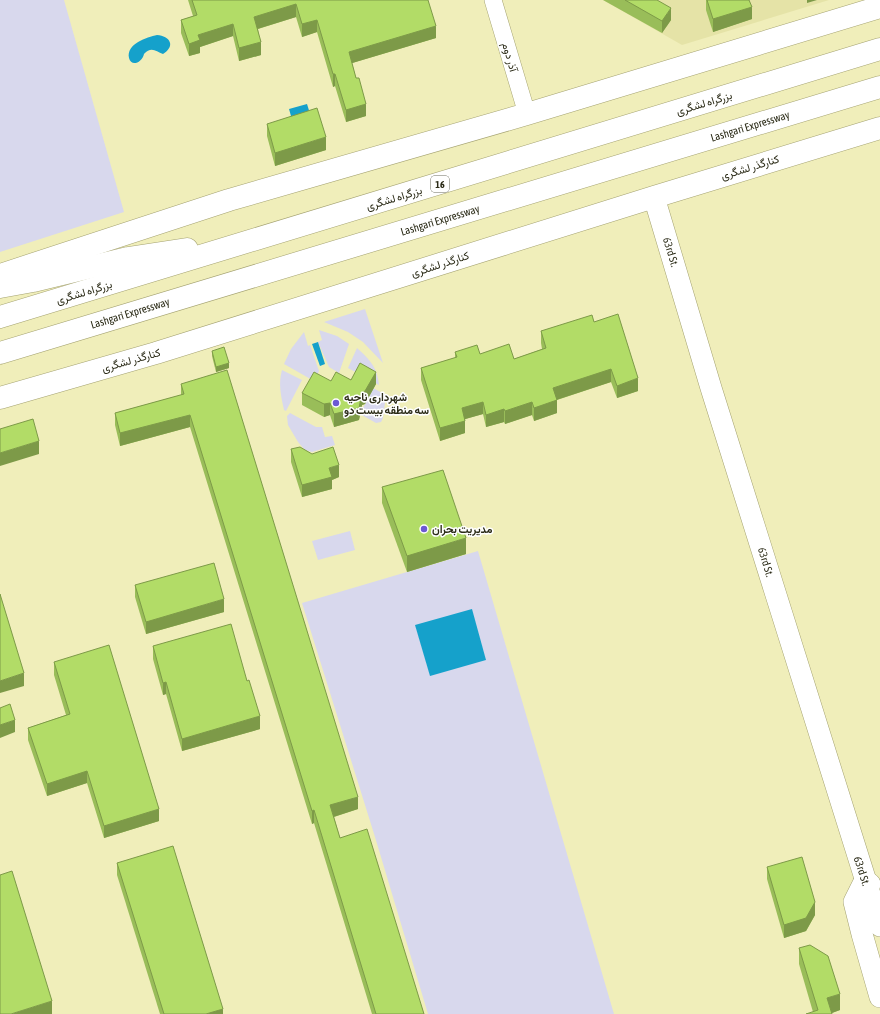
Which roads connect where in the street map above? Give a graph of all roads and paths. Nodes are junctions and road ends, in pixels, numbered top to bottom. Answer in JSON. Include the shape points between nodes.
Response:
{"nodes":[{"id":1,"x":493,"y":0,"type":"edge"},
{"id":2,"x":880,"y":7,"type":"edge"},
{"id":3,"x":880,"y":49,"type":"edge"},
{"id":4,"x":880,"y":87,"type":"edge"},
{"id":5,"x":527,"y":114,"type":"junction"},
{"id":6,"x":880,"y":128,"type":"edge"},
{"id":7,"x":654,"y":197,"type":"junction"},
{"id":8,"x":273,"y":235,"type":"junction"},
{"id":9,"x":0,"y":274,"type":"edge"},
{"id":10,"x":0,"y":287,"type":"edge"},
{"id":11,"x":0,"y":317,"type":"edge"},
{"id":12,"x":0,"y":353,"type":"edge"},
{"id":13,"x":0,"y":398,"type":"edge"},
{"id":14,"x":872,"y":886,"type":"edge"},
{"id":15,"x":880,"y":926,"type":"edge"},
{"id":16,"x":880,"y":997,"type":"edge"}],
"edges":[{"from":1,"to":5,"type":"street","name":"آذر دوم"},
{"from":2,"to":5,"type":"main road"},
{"from":3,"to":8,"type":"main road","name":"بزرگراه لشگری","number":"16"},
{"from":4,"to":12,"type":"main road","name":"Lashgari Expressway"},
{"from":5,"to":9,"type":"main road","via":[[229,200]]},
{"from":6,"to":7,"type":"main road","name":"کنارگذر لشگری"},
{"from":7,"to":13,"type":"main road","name":"کنارگذر لشگری","via":[[156,353]]},
{"from":7,"to":14,"type":"street","name":"63rd St.","via":[[711,388]]},
{"from":8,"to":10,"type":"main road","via":[[128,258]]},
{"from":8,"to":11,"type":"main road","name":"بزرگراه لشگری","number":"16"},
{"from":14,"to":15,"type":"street","name":"63rd St."},
{"from":14,"to":16,"type":"street","via":[[854,902]]}]}
